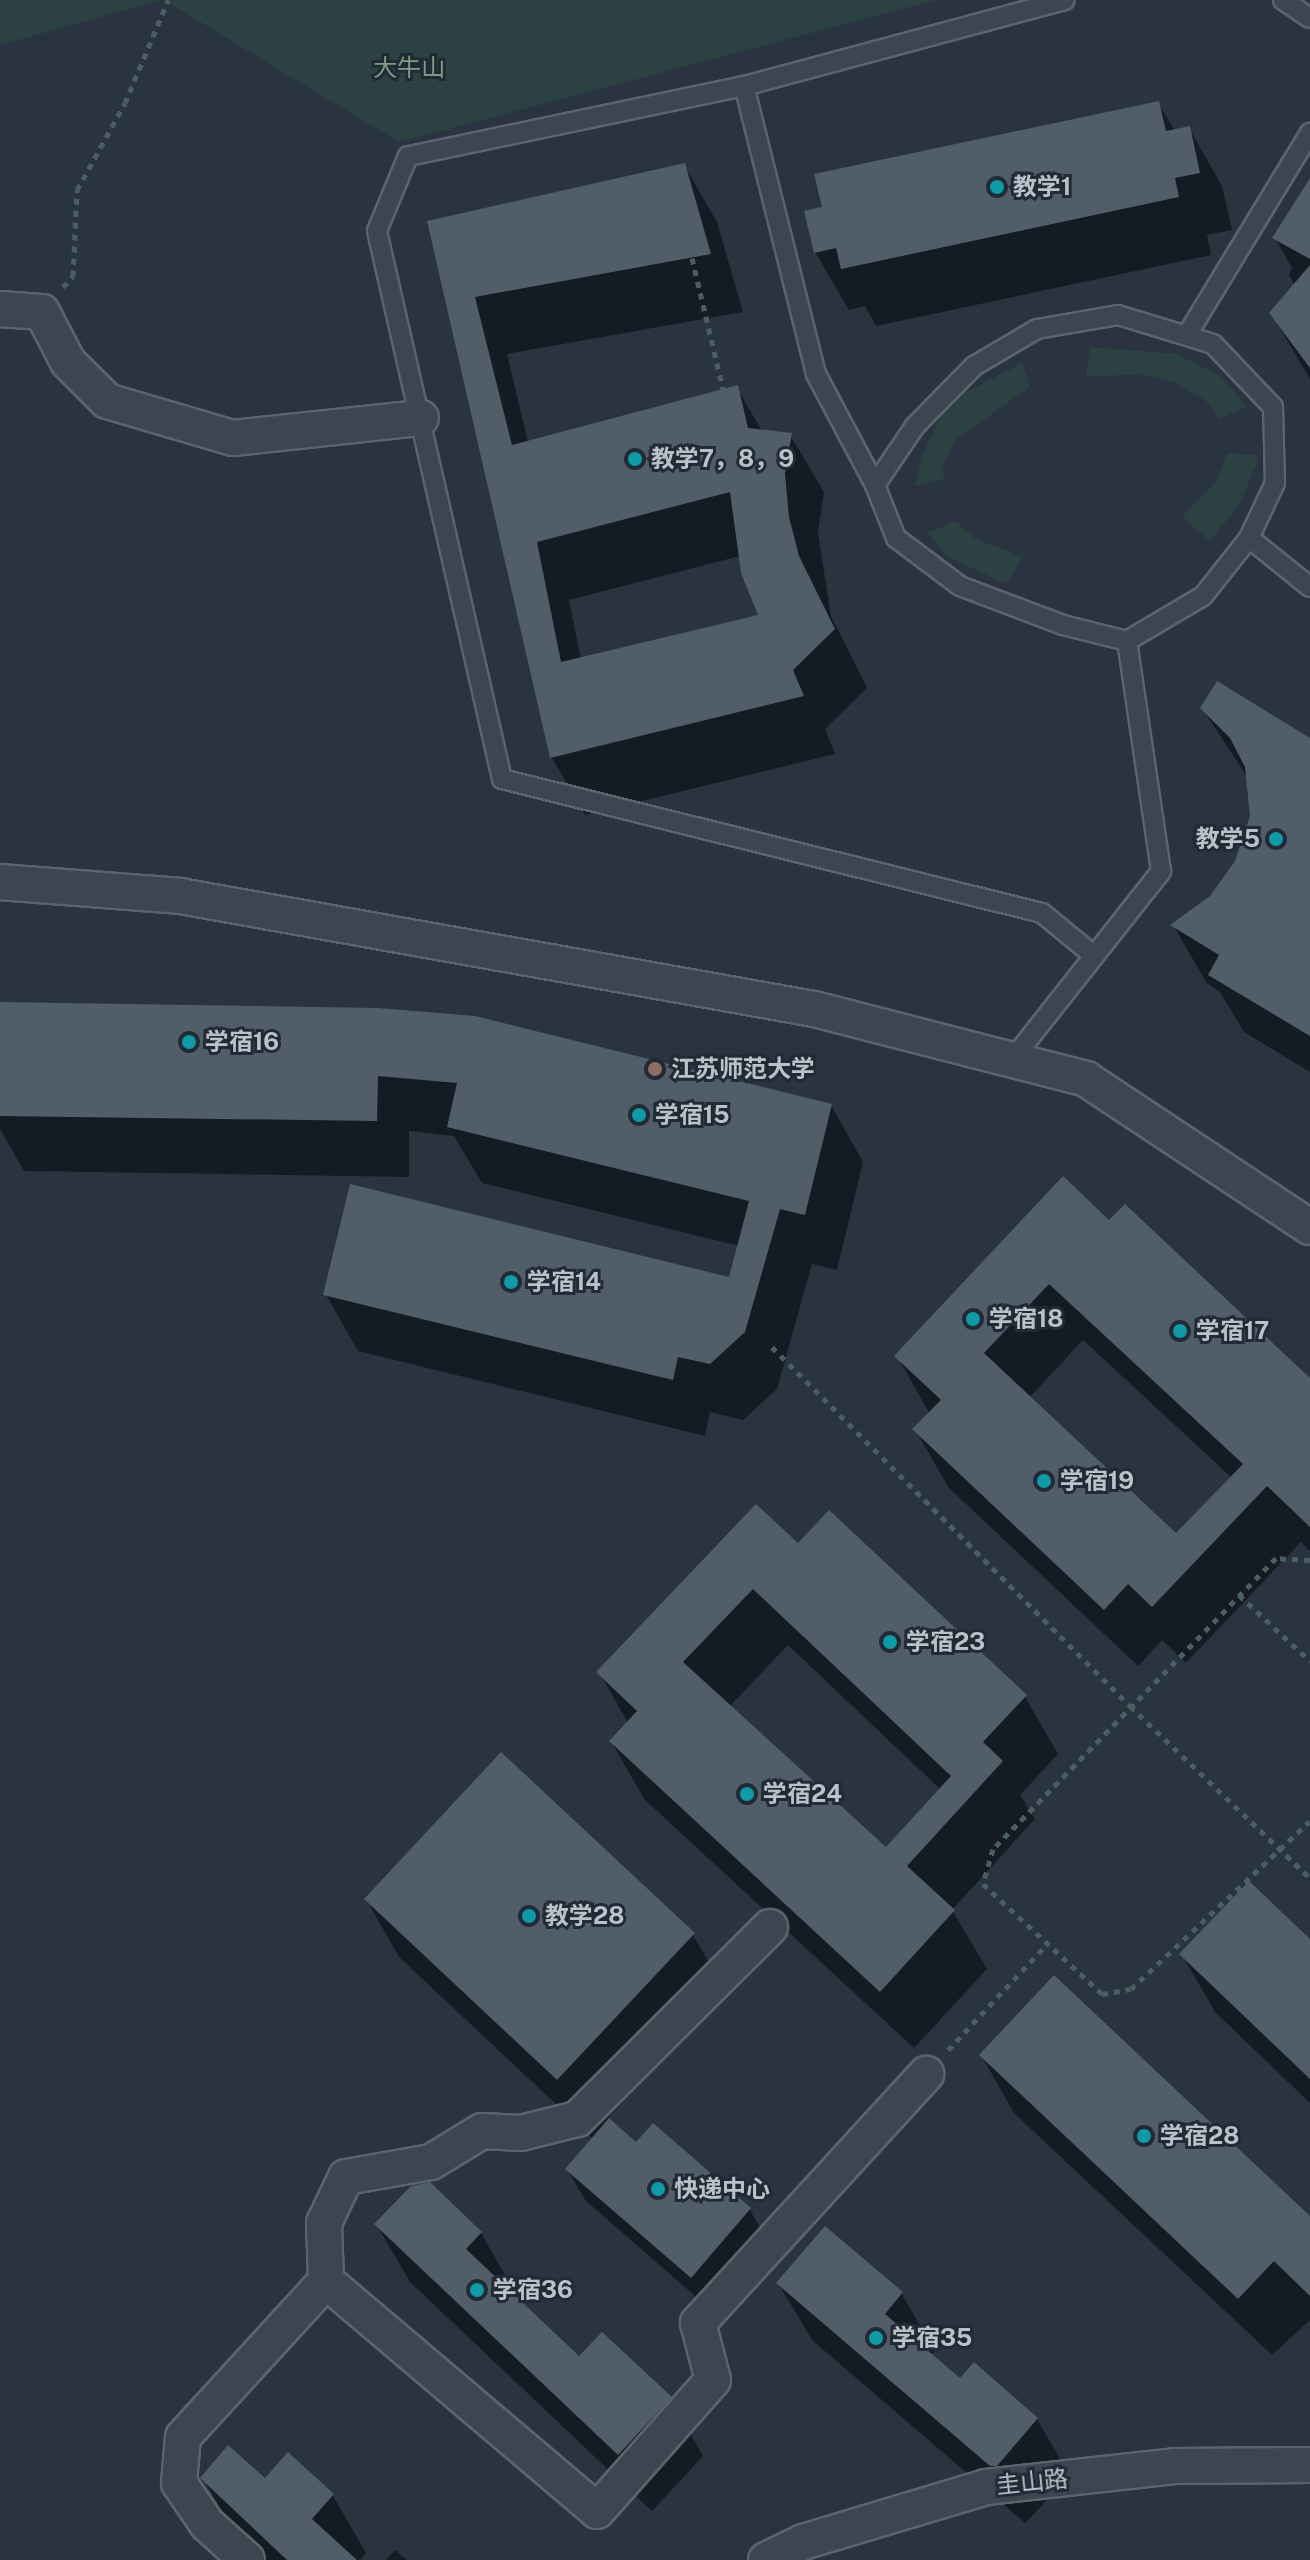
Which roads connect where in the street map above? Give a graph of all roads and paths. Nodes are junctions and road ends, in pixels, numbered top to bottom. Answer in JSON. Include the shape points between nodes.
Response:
{"nodes":[{"id":1,"x":168,"y":0,"type":"edge"},
{"id":2,"x":1065,"y":0,"type":"edge"},
{"id":3,"x":1283,"y":0,"type":"edge"},
{"id":4,"x":1310,"y":18,"type":"edge"},
{"id":5,"x":744,"y":86,"type":"junction"},
{"id":6,"x":1310,"y":133,"type":"edge"},
{"id":7,"x":692,"y":258,"type":"dead end"},
{"id":8,"x":0,"y":309,"type":"edge"},
{"id":9,"x":41,"y":312,"type":"junction"},
{"id":10,"x":1187,"y":335,"type":"junction"},
{"id":11,"x":723,"y":389,"type":"dead end"},
{"id":12,"x":421,"y":418,"type":"junction"},
{"id":13,"x":875,"y":485,"type":"junction"},
{"id":14,"x":1249,"y":538,"type":"junction"},
{"id":15,"x":1310,"y":587,"type":"edge"},
{"id":16,"x":1127,"y":641,"type":"junction"},
{"id":17,"x":0,"y":882,"type":"edge"},
{"id":18,"x":1092,"y":954,"type":"junction"},
{"id":19,"x":1012,"y":1060,"type":"junction"},
{"id":20,"x":1310,"y":1227,"type":"edge"},
{"id":21,"x":772,"y":1347,"type":"dead end"},
{"id":22,"x":1310,"y":1560,"type":"edge"},
{"id":23,"x":1239,"y":1595,"type":"junction"},
{"id":24,"x":1310,"y":1661,"type":"edge"},
{"id":25,"x":1130,"y":1706,"type":"junction"},
{"id":26,"x":1310,"y":1821,"type":"edge"},
{"id":27,"x":1281,"y":1851,"type":"junction"},
{"id":28,"x":1310,"y":1878,"type":"edge"},
{"id":29,"x":770,"y":1927,"type":"dead end"},
{"id":30,"x":1048,"y":1943,"type":"junction"},
{"id":31,"x":926,"y":2074,"type":"joint"},
{"id":32,"x":326,"y":2281,"type":"junction"},
{"id":33,"x":1310,"y":2465,"type":"edge"},
{"id":34,"x":247,"y":2560,"type":"edge"},
{"id":35,"x":766,"y":2560,"type":"edge"}],
"edges":[{"from":1,"to":9,"type":"path","via":[[125,103],[77,190],[73,276]]},
{"from":2,"to":5,"type":"lane"},
{"from":3,"to":4,"type":"lane"},
{"from":5,"to":12,"type":"lane","via":[[408,156],[377,231]]},
{"from":5,"to":13,"type":"lane","via":[[816,374]]},
{"from":6,"to":10,"type":"lane"},
{"from":7,"to":11,"type":"path"},
{"from":8,"to":9,"type":"street"},
{"from":9,"to":12,"type":"street","via":[[68,362],[107,401],[233,438]]},
{"from":10,"to":13,"type":"lane","via":[[1118,315],[1037,329],[974,366],[915,426]]},
{"from":10,"to":14,"type":"lane","via":[[1213,344],[1273,407],[1275,483]]},
{"from":12,"to":18,"type":"lane","via":[[502,779],[1042,913]]},
{"from":13,"to":16,"type":"lane","via":[[896,538],[960,586],[1063,625]]},
{"from":14,"to":15,"type":"lane"},
{"from":14,"to":16,"type":"lane","via":[[1203,596]]},
{"from":16,"to":18,"type":"lane","via":[[1161,871]]},
{"from":17,"to":19,"type":"street","via":[[180,896],[814,1009]]},
{"from":18,"to":19,"type":"lane"},
{"from":19,"to":20,"type":"street","via":[[1086,1079]]},
{"from":21,"to":25,"type":"path"},
{"from":22,"to":23,"type":"path","via":[[1276,1558]]},
{"from":23,"to":24,"type":"path"},
{"from":23,"to":25,"type":"path"},
{"from":25,"to":27,"type":"path"},
{"from":25,"to":30,"type":"path","via":[[993,1849],[983,1884]]},
{"from":26,"to":27,"type":"path"},
{"from":27,"to":28,"type":"path"},
{"from":27,"to":30,"type":"path","via":[[1131,1989],[1102,1994]]},
{"from":29,"to":32,"type":"street","via":[[577,2119],[521,2133],[482,2131],[431,2162],[346,2177],[324,2223]]},
{"from":30,"to":31,"type":"path"},
{"from":31,"to":32,"type":"street","via":[[698,2323],[713,2380],[597,2511]]},
{"from":32,"to":34,"type":"street","via":[[183,2437],[179,2483],[207,2524]]},
{"from":33,"to":35,"type":"street","name":"圭山路","via":[[1175,2466],[986,2487],[803,2542]]}]}
